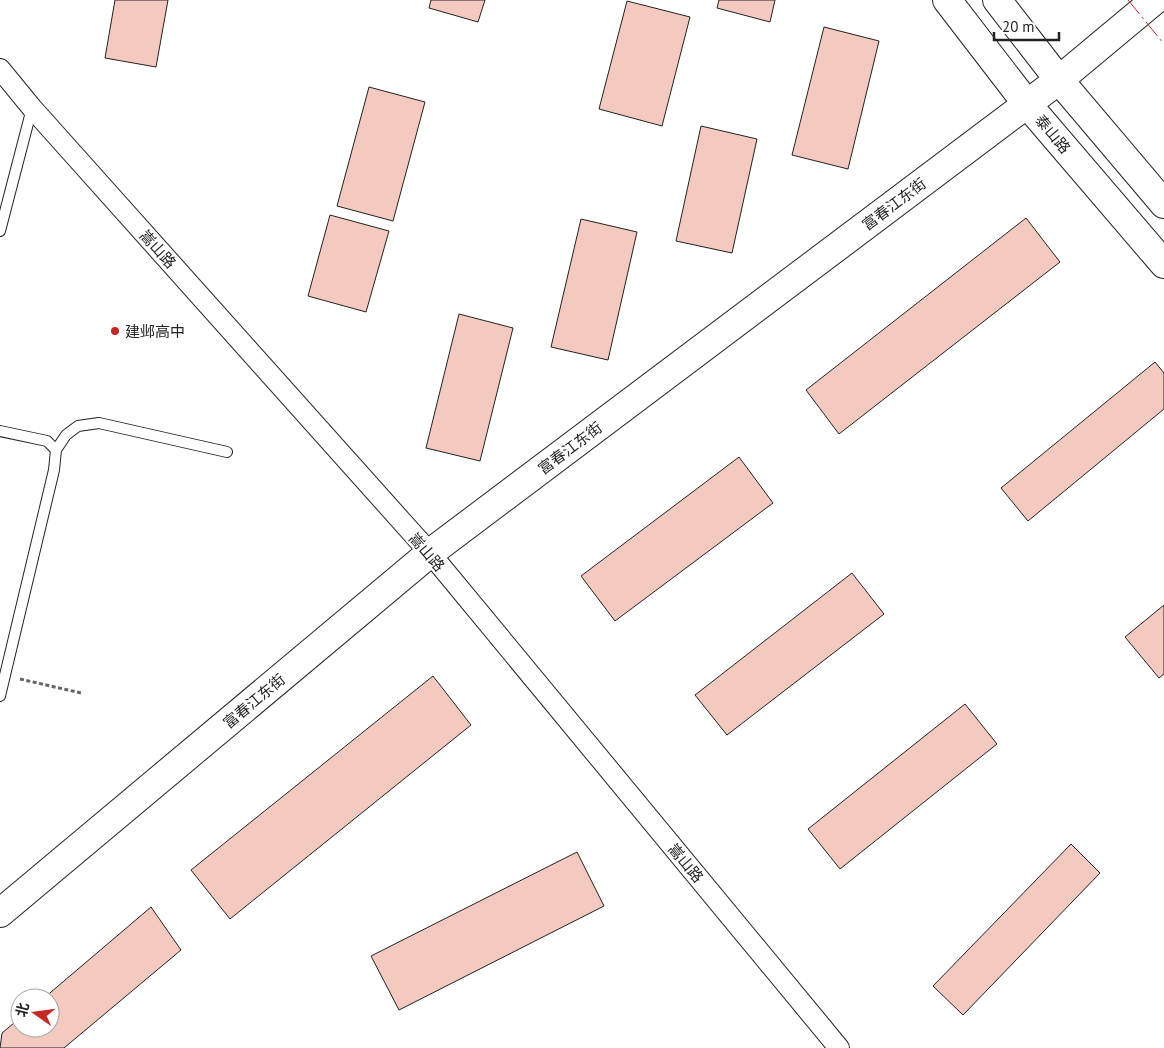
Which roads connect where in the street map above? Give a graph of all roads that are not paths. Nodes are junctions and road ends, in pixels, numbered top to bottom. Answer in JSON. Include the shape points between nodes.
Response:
{"nodes":[{"id":1,"x":947,"y":0,"type":"edge"},
{"id":2,"x":997,"y":0,"type":"edge"},
{"id":3,"x":1155,"y":0,"type":"edge"},
{"id":4,"x":0,"y":69,"type":"edge"},
{"id":5,"x":1059,"y":80,"type":"junction"},
{"id":6,"x":1027,"y":104,"type":"junction"},
{"id":7,"x":32,"y":108,"type":"junction"},
{"id":8,"x":1164,"y":204,"type":"edge"},
{"id":9,"x":0,"y":231,"type":"edge"},
{"id":10,"x":1164,"y":264,"type":"edge"},
{"id":11,"x":0,"y":430,"type":"edge"},
{"id":12,"x":56,"y":450,"type":"junction"},
{"id":13,"x":227,"y":452,"type":"dead end"},
{"id":14,"x":430,"y":554,"type":"junction"},
{"id":15,"x":0,"y":696,"type":"edge"},
{"id":16,"x":0,"y":914,"type":"edge"},
{"id":17,"x":839,"y":1048,"type":"edge"}],
"edges":[{"from":1,"to":6,"type":"street","name":"泰山路"},
{"from":2,"to":5,"type":"street"},
{"from":3,"to":5,"type":"street","name":"富春江东街"},
{"from":4,"to":7,"type":"street","name":"嵩山路"},
{"from":5,"to":6,"type":"street","name":"富春江东街"},
{"from":5,"to":8,"type":"street"},
{"from":6,"to":10,"type":"street","name":"泰山路"},
{"from":6,"to":14,"type":"street","name":"富春江东街"},
{"from":7,"to":9,"type":"lane"},
{"from":7,"to":14,"type":"street","name":"嵩山路"},
{"from":11,"to":12,"type":"lane","via":[[47,441]]},
{"from":12,"to":13,"type":"lane","via":[[66,435],[78,426],[99,422]]},
{"from":12,"to":15,"type":"lane"},
{"from":14,"to":16,"type":"street","name":"富春江东街"},
{"from":14,"to":17,"type":"street","name":"嵩山路"}]}
